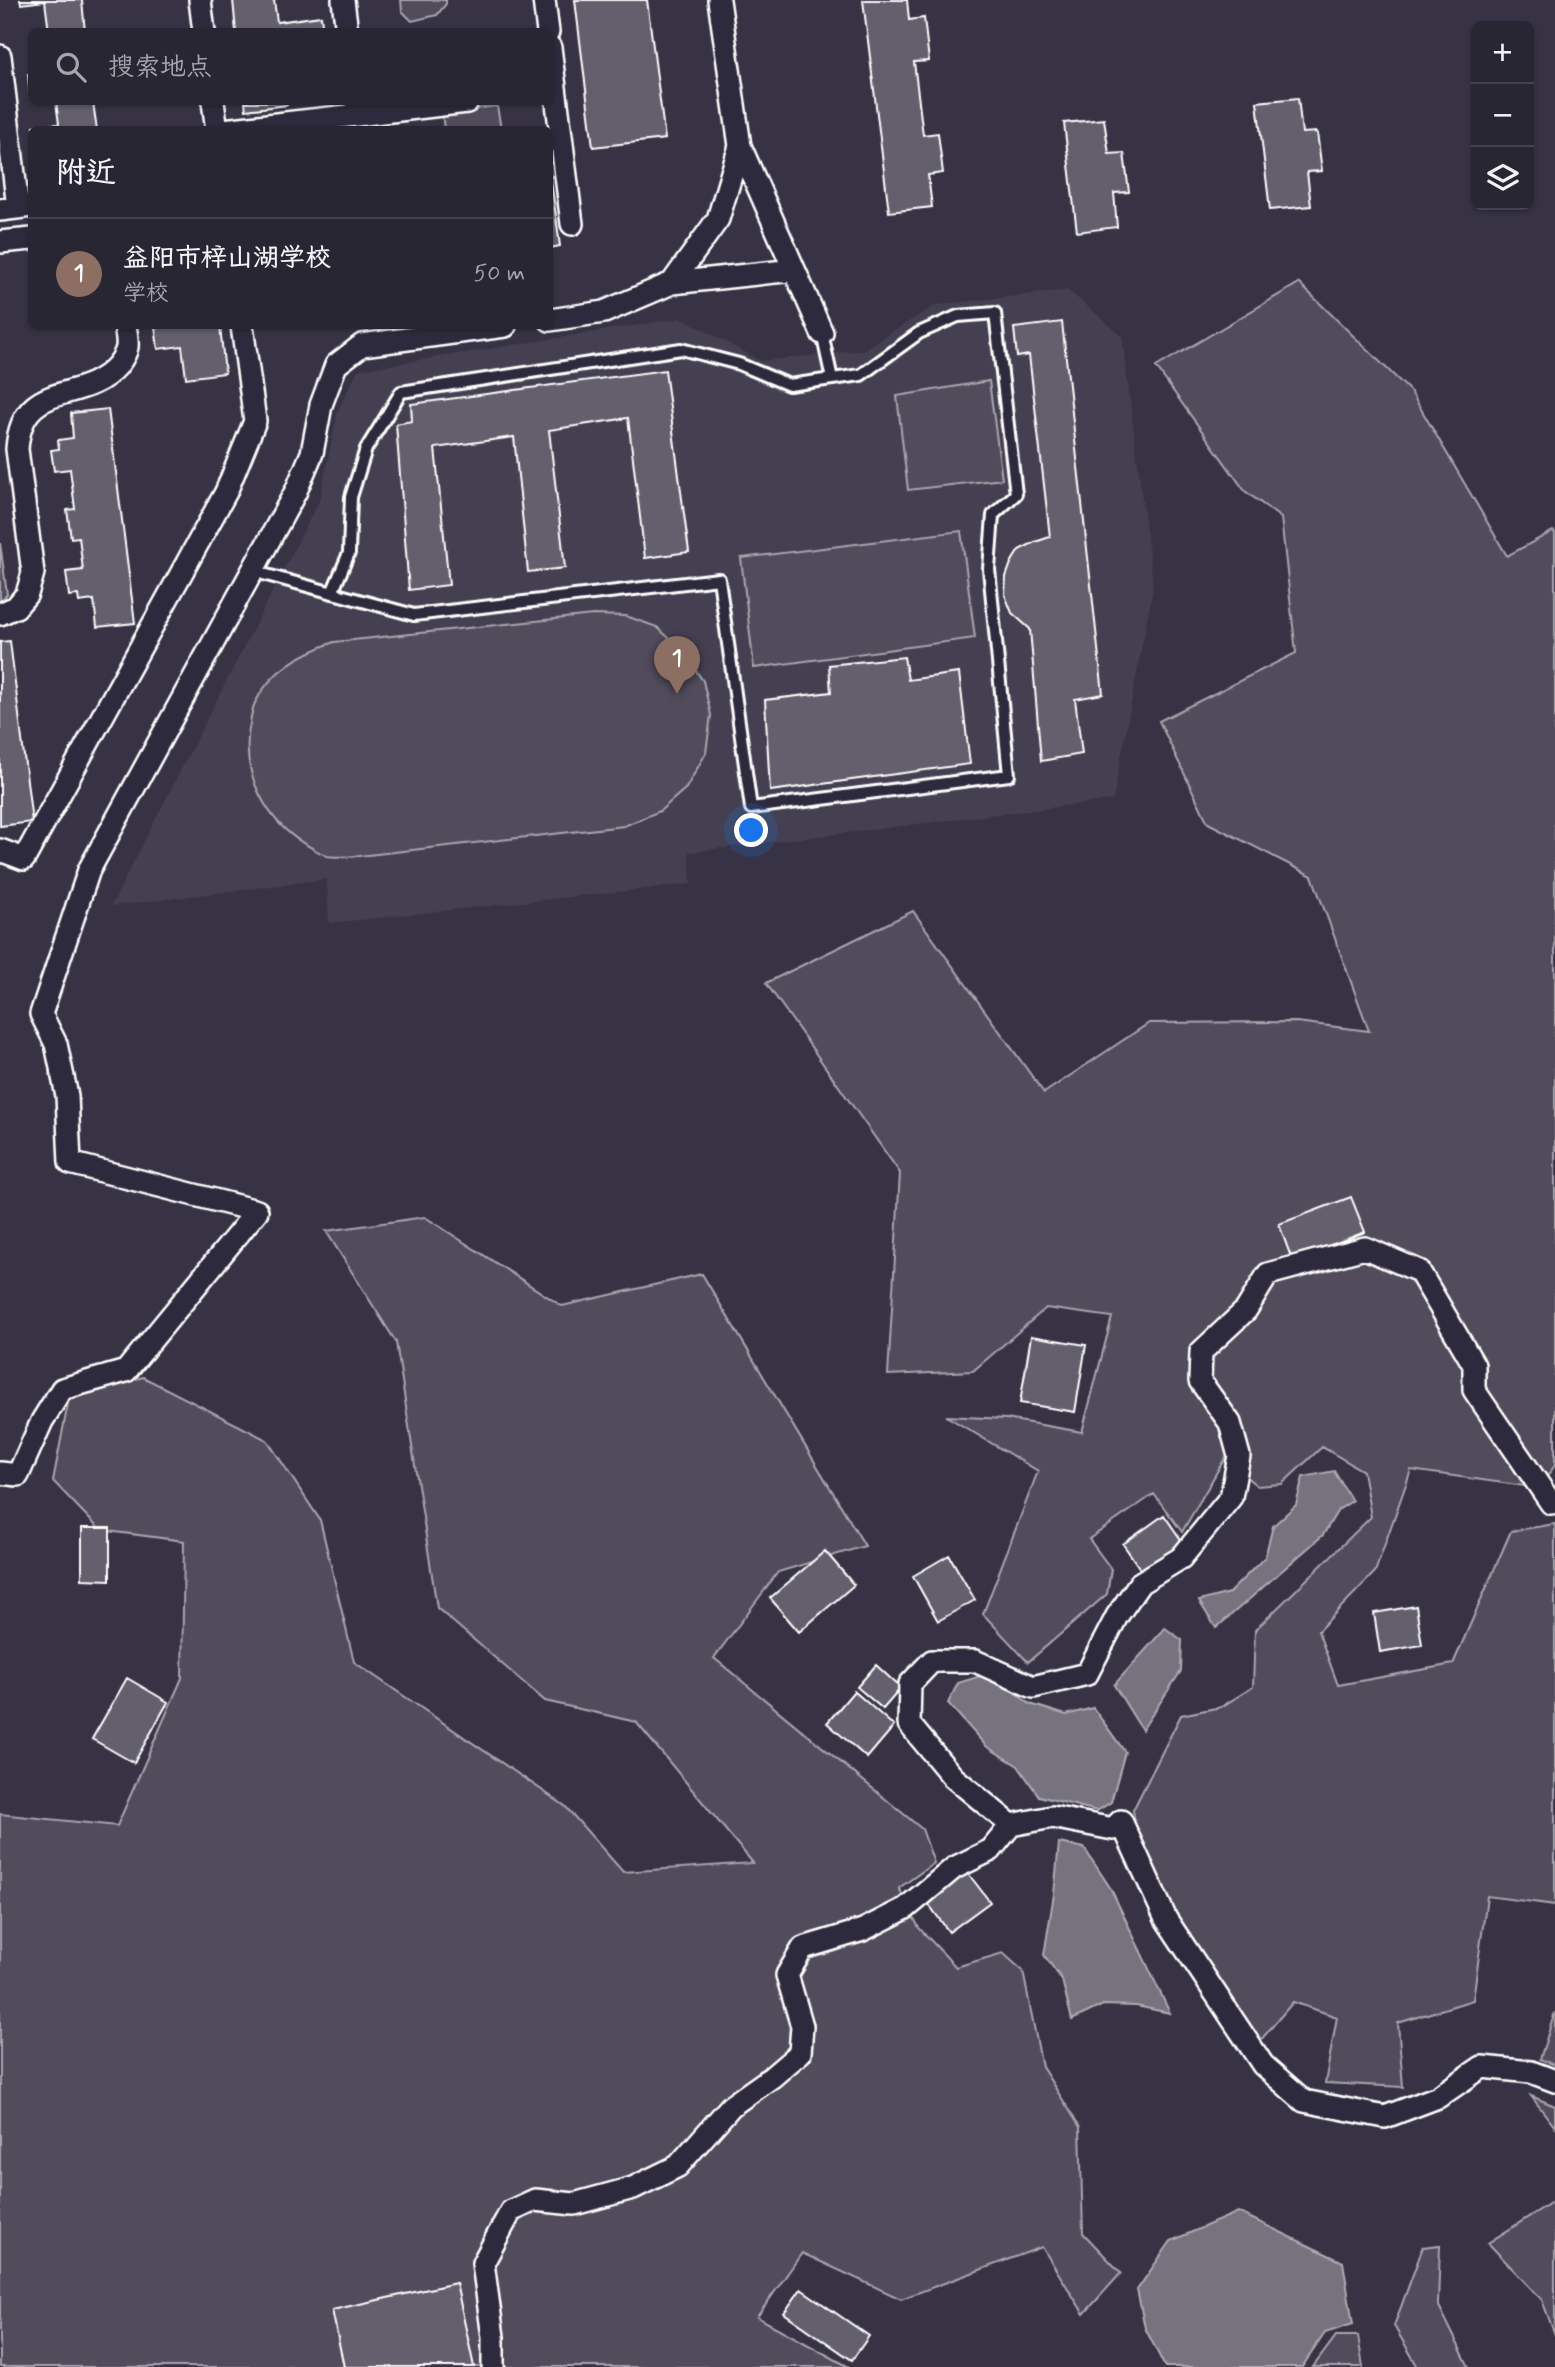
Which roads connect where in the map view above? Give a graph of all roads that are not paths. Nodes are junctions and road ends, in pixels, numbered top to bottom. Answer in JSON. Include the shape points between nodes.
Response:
{"nodes":[{"id":1,"x":200,"y":0,"type":"edge"},
{"id":2,"x":343,"y":0,"type":"edge"},
{"id":3,"x":544,"y":0,"type":"edge"},
{"id":4,"x":719,"y":0,"type":"edge"},
{"id":5,"x":204,"y":28,"type":"edge"},
{"id":6,"x":346,"y":28,"type":"edge"},
{"id":7,"x":548,"y":28,"type":"edge"},
{"id":8,"x":0,"y":56,"type":"edge"},
{"id":9,"x":553,"y":98,"type":"edge"},
{"id":10,"x":214,"y":105,"type":"edge"},
{"id":11,"x":456,"y":105,"type":"edge"},
{"id":12,"x":357,"y":108,"type":"edge"},
{"id":13,"x":400,"y":120,"type":"edge"},
{"id":14,"x":303,"y":125,"type":"edge"},
{"id":15,"x":217,"y":126,"type":"edge"},
{"id":16,"x":740,"y":146,"type":"junction"},
{"id":17,"x":17,"y":208,"type":"edge"},
{"id":18,"x":572,"y":223,"type":"dead end"},
{"id":19,"x":28,"y":239,"type":"edge"},
{"id":20,"x":0,"y":242,"type":"edge"},
{"id":21,"x":794,"y":270,"type":"junction"},
{"id":22,"x":671,"y":283,"type":"junction"},
{"id":23,"x":553,"y":320,"type":"edge"},
{"id":24,"x":125,"y":329,"type":"edge"},
{"id":25,"x":242,"y":329,"type":"edge"},
{"id":26,"x":482,"y":329,"type":"edge"},
{"id":27,"x":822,"y":333,"type":"joint"},
{"id":28,"x":832,"y":379,"type":"junction"},
{"id":29,"x":252,"y":570,"type":"junction"},
{"id":30,"x":332,"y":593,"type":"junction"},
{"id":31,"x":0,"y":614,"type":"edge"},
{"id":32,"x":0,"y":850,"type":"edge"},
{"id":33,"x":0,"y":1473,"type":"edge"},
{"id":34,"x":1555,"y":1502,"type":"edge"},
{"id":35,"x":1011,"y":1825,"type":"junction"},
{"id":36,"x":1555,"y":2081,"type":"edge"},
{"id":37,"x":493,"y":2367,"type":"edge"}],
"edges":[{"from":1,"to":5,"type":"street"},
{"from":2,"to":6,"type":"street"},
{"from":3,"to":7,"type":"street"},
{"from":4,"to":16,"type":"street"},
{"from":8,"to":17,"type":"street"},
{"from":9,"to":18,"type":"street"},
{"from":10,"to":15,"type":"street"},
{"from":11,"to":13,"type":"street"},
{"from":12,"to":13,"type":"street"},
{"from":12,"to":14,"type":"street"},
{"from":16,"to":21,"type":"street"},
{"from":16,"to":22,"type":"street","via":[[718,219]]},
{"from":19,"to":20,"type":"street"},
{"from":21,"to":22,"type":"street"},
{"from":21,"to":27,"type":"street"},
{"from":22,"to":23,"type":"street","via":[[604,312]]},
{"from":24,"to":31,"type":"street","via":[[128,346],[108,376],[93,385],[46,397],[28,413],[18,432],[33,573],[27,594],[16,607]]},
{"from":25,"to":32,"type":"street","via":[[255,421],[226,492],[24,859]]},
{"from":26,"to":29,"type":"street","via":[[362,345],[336,365],[321,405],[312,453]]},
{"from":27,"to":28,"type":"lane"},
{"from":28,"to":30,"type":"lane","via":[[789,385],[739,364],[681,349],[401,392],[366,449],[351,497],[349,553]]},
{"from":28,"to":30,"type":"lane","via":[[861,375],[919,333],[958,316],[995,313],[1016,495],[993,515],[989,569],[1009,775],[751,808],[719,579],[414,615]]},
{"from":29,"to":30,"type":"lane"},
{"from":29,"to":33,"type":"street","via":[[89,870],[41,1014],[57,1044],[67,1096],[70,1163],[257,1211],[126,1371],[62,1389],[18,1475]]},
{"from":34,"to":35,"type":"street","via":[[1551,1503],[1474,1390],[1474,1364],[1419,1271],[1365,1248],[1268,1274],[1246,1310],[1201,1352],[1200,1381],[1230,1423],[1239,1455],[1231,1497],[1181,1558],[1140,1583],[1087,1674],[1033,1687],[975,1661],[932,1661],[910,1684],[909,1724],[953,1777]]},
{"from":35,"to":36,"type":"street","via":[[1052,1817],[1113,1829],[1121,1821],[1166,1919],[1262,2065],[1304,2101],[1385,2117],[1438,2097],[1482,2067],[1531,2072]]},
{"from":35,"to":37,"type":"street","via":[[992,1850],[954,1868],[906,1908],[863,1930],[803,1948],[787,1975],[802,2026],[800,2053],[731,2106],[678,2166],[633,2188],[574,2204],[535,2200],[511,2211],[483,2263]]}]}
